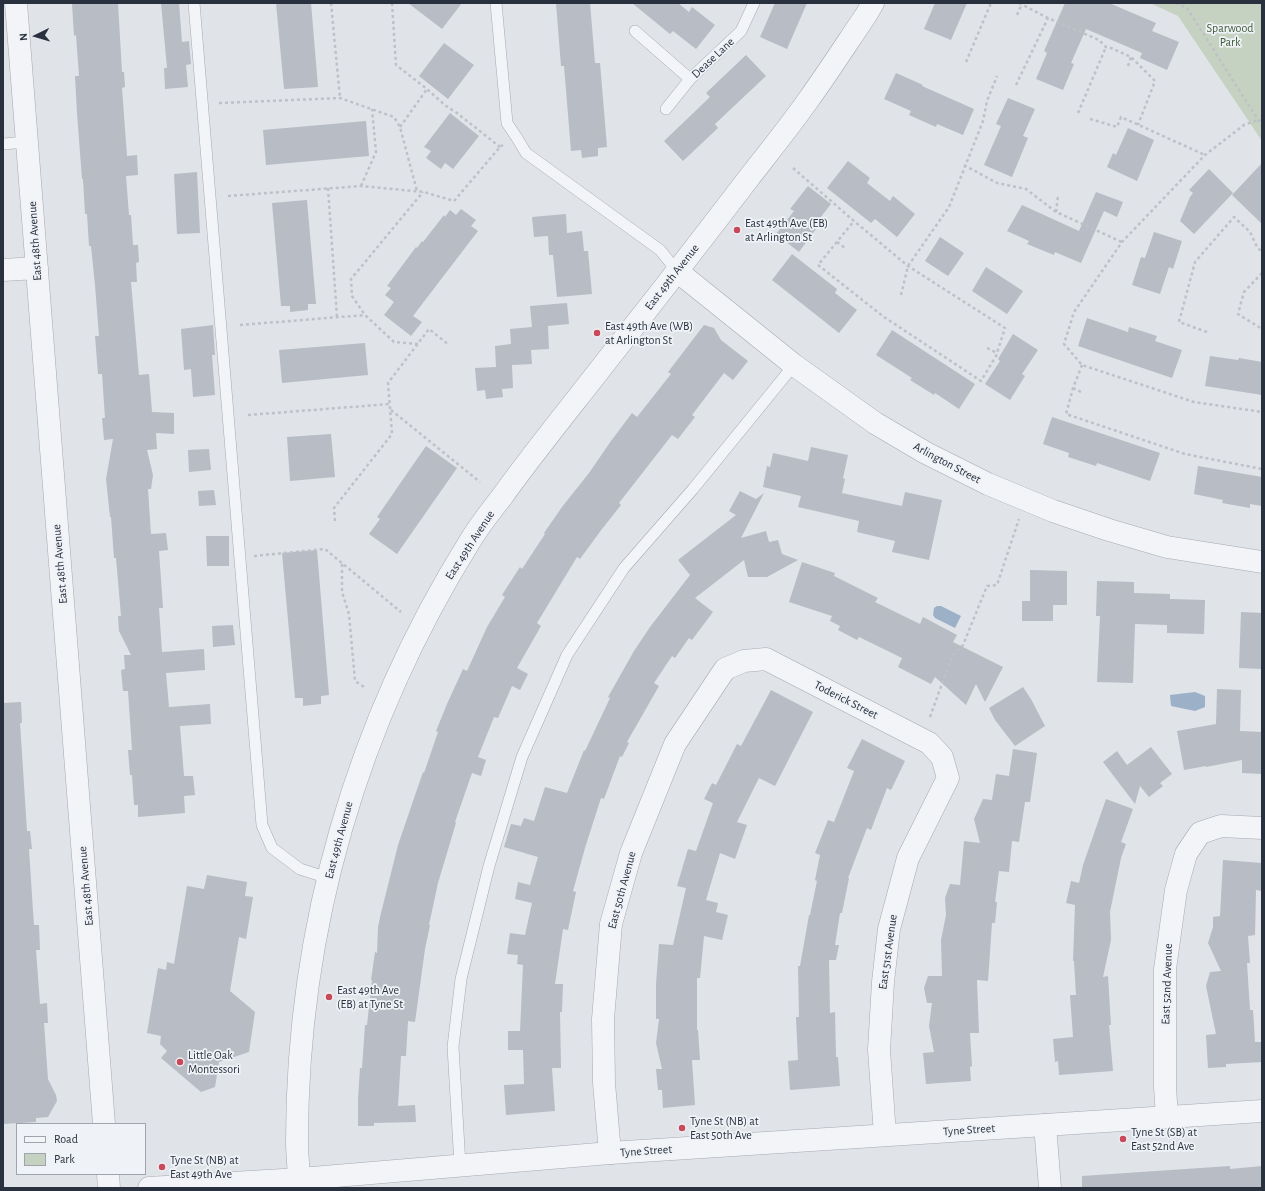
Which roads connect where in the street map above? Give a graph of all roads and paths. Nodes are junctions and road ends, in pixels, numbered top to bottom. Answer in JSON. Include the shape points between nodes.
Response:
{"nodes":[{"id":1,"x":194,"y":3,"type":"edge"},
{"id":2,"x":332,"y":3,"type":"edge"},
{"id":3,"x":392,"y":3,"type":"edge"},
{"id":4,"x":496,"y":3,"type":"edge"},
{"id":5,"x":754,"y":3,"type":"edge"},
{"id":6,"x":873,"y":3,"type":"edge"},
{"id":7,"x":991,"y":3,"type":"edge"},
{"id":8,"x":1176,"y":3,"type":"edge"},
{"id":9,"x":1185,"y":3,"type":"edge"},
{"id":10,"x":1021,"y":4,"type":"edge"},
{"id":11,"x":12,"y":6,"type":"edge"},
{"id":12,"x":1187,"y":8,"type":"junction"},
{"id":13,"x":1017,"y":15,"type":"dead end"},
{"id":14,"x":1048,"y":18,"type":"junction"},
{"id":15,"x":635,"y":31,"type":"dead end"},
{"id":16,"x":1106,"y":47,"type":"junction"},
{"id":17,"x":1131,"y":57,"type":"junction"},
{"id":18,"x":966,"y":62,"type":"dead end"},
{"id":19,"x":1128,"y":66,"type":"dead end"},
{"id":20,"x":997,"y":76,"type":"dead end"},
{"id":21,"x":690,"y":79,"type":"junction"},
{"id":22,"x":1016,"y":85,"type":"dead end"},
{"id":23,"x":427,"y":90,"type":"junction"},
{"id":24,"x":340,"y":98,"type":"junction"},
{"id":25,"x":219,"y":103,"type":"dead end"},
{"id":26,"x":666,"y":108,"type":"dead end"},
{"id":27,"x":372,"y":109,"type":"junction"},
{"id":28,"x":1078,"y":113,"type":"dead end"},
{"id":29,"x":1090,"y":119,"type":"dead end"},
{"id":30,"x":1258,"y":120,"type":"junction"},
{"id":31,"x":1262,"y":121,"type":"edge"},
{"id":32,"x":1138,"y":125,"type":"junction"},
{"id":33,"x":1262,"y":126,"type":"edge"},
{"id":34,"x":400,"y":127,"type":"junction"},
{"id":35,"x":517,"y":138,"type":"junction"},
{"id":36,"x":27,"y":142,"type":"junction"},
{"id":37,"x":3,"y":144,"type":"edge"},
{"id":38,"x":500,"y":147,"type":"junction"},
{"id":39,"x":1205,"y":155,"type":"junction"},
{"id":40,"x":964,"y":165,"type":"junction"},
{"id":41,"x":793,"y":168,"type":"dead end"},
{"id":42,"x":360,"y":186,"type":"junction"},
{"id":43,"x":328,"y":188,"type":"junction"},
{"id":44,"x":417,"y":191,"type":"junction"},
{"id":45,"x":424,"y":192,"type":"junction"},
{"id":46,"x":228,"y":196,"type":"dead end"},
{"id":47,"x":1058,"y":196,"type":"dead end"},
{"id":48,"x":1056,"y":212,"type":"junction"},
{"id":49,"x":854,"y":222,"type":"junction"},
{"id":50,"x":737,"y":230,"type":"dead end"},
{"id":51,"x":741,"y":233,"type":"dead end"},
{"id":52,"x":837,"y":242,"type":"junction"},
{"id":53,"x":1122,"y":242,"type":"junction"},
{"id":54,"x":845,"y":248,"type":"dead end"},
{"id":55,"x":1262,"y":252,"type":"edge"},
{"id":56,"x":908,"y":266,"type":"junction"},
{"id":57,"x":37,"y":268,"type":"junction"},
{"id":58,"x":3,"y":270,"type":"edge"},
{"id":59,"x":677,"y":271,"type":"junction"},
{"id":60,"x":1262,"y":273,"type":"edge"},
{"id":61,"x":901,"y":295,"type":"dead end"},
{"id":62,"x":365,"y":315,"type":"junction"},
{"id":63,"x":337,"y":317,"type":"junction"},
{"id":64,"x":240,"y":325,"type":"dead end"},
{"id":65,"x":1262,"y":329,"type":"edge"},
{"id":66,"x":1207,"y":332,"type":"dead end"},
{"id":67,"x":418,"y":344,"type":"junction"},
{"id":68,"x":449,"y":346,"type":"dead end"},
{"id":69,"x":987,"y":348,"type":"dead end"},
{"id":70,"x":997,"y":353,"type":"junction"},
{"id":71,"x":794,"y":365,"type":"junction"},
{"id":72,"x":1082,"y":365,"type":"junction"},
{"id":73,"x":1073,"y":388,"type":"junction"},
{"id":74,"x":1081,"y":392,"type":"dead end"},
{"id":75,"x":390,"y":404,"type":"junction"},
{"id":76,"x":390,"y":409,"type":"junction"},
{"id":77,"x":1262,"y":412,"type":"edge"},
{"id":78,"x":248,"y":415,"type":"dead end"},
{"id":79,"x":1262,"y":469,"type":"edge"},
{"id":80,"x":480,"y":482,"type":"dead end"},
{"id":81,"x":1019,"y":518,"type":"dead end"},
{"id":82,"x":335,"y":521,"type":"dead end"},
{"id":83,"x":239,"y":557,"type":"junction"},
{"id":84,"x":1262,"y":562,"type":"edge"},
{"id":85,"x":342,"y":564,"type":"junction"},
{"id":86,"x":401,"y":612,"type":"dead end"},
{"id":87,"x":744,"y":661,"type":"joint"},
{"id":88,"x":364,"y":687,"type":"dead end"},
{"id":89,"x":930,"y":717,"type":"dead end"},
{"id":90,"x":942,"y":757,"type":"joint"},
{"id":91,"x":1262,"y":828,"type":"edge"},
{"id":92,"x":328,"y":878,"type":"junction"},
{"id":93,"x":1262,"y":1111,"type":"edge"},
{"id":94,"x":1167,"y":1117,"type":"junction"},
{"id":95,"x":104,"y":1123,"type":"edge"},
{"id":96,"x":1045,"y":1125,"type":"junction"},
{"id":97,"x":885,"y":1135,"type":"junction"},
{"id":98,"x":610,"y":1153,"type":"junction"},
{"id":99,"x":460,"y":1165,"type":"junction"},
{"id":100,"x":108,"y":1175,"type":"edge"},
{"id":101,"x":300,"y":1183,"type":"edge"},
{"id":102,"x":109,"y":1188,"type":"edge"},
{"id":103,"x":149,"y":1188,"type":"edge"},
{"id":104,"x":1050,"y":1188,"type":"edge"}],
"edges":[{"from":1,"to":83,"type":"lane"},
{"from":2,"to":24,"type":"path"},
{"from":3,"to":23,"type":"path","via":[[396,65]]},
{"from":4,"to":35,"type":"lane","via":[[506,123]]},
{"from":5,"to":21,"type":"lane","name":"Dease Lane","via":[[741,31]]},
{"from":6,"to":59,"type":"street","name":"East 49th Avenue","via":[[808,101]]},
{"from":7,"to":18,"type":"path"},
{"from":8,"to":12,"type":"path"},
{"from":9,"to":12,"type":"path"},
{"from":10,"to":13,"type":"path"},
{"from":10,"to":14,"type":"path"},
{"from":11,"to":36,"type":"street","name":"East 48th Avenue"},
{"from":12,"to":30,"type":"path"},
{"from":14,"to":16,"type":"path","via":[[1099,40]]},
{"from":14,"to":22,"type":"path"},
{"from":15,"to":21,"type":"lane"},
{"from":16,"to":17,"type":"path"},
{"from":16,"to":28,"type":"path"},
{"from":17,"to":19,"type":"path"},
{"from":17,"to":32,"type":"path","via":[[1155,81]]},
{"from":20,"to":40,"type":"path"},
{"from":21,"to":26,"type":"lane","name":"Dease Lane"},
{"from":23,"to":34,"type":"path"},
{"from":23,"to":38,"type":"path"},
{"from":24,"to":25,"type":"path"},
{"from":24,"to":27,"type":"path"},
{"from":27,"to":34,"type":"path","via":[[394,117]]},
{"from":27,"to":42,"type":"path","via":[[376,152]]},
{"from":29,"to":32,"type":"path","via":[[1117,127],[1121,117]]},
{"from":30,"to":31,"type":"path"},
{"from":30,"to":33,"type":"path"},
{"from":30,"to":39,"type":"path","via":[[1244,125]]},
{"from":32,"to":39,"type":"path"},
{"from":34,"to":44,"type":"path"},
{"from":35,"to":38,"type":"path"},
{"from":35,"to":59,"type":"lane","via":[[526,153],[660,250]]},
{"from":36,"to":37,"type":"lane"},
{"from":36,"to":57,"type":"street","name":"East 48th Avenue"},
{"from":38,"to":45,"type":"path","via":[[454,201]]},
{"from":39,"to":53,"type":"path"},
{"from":40,"to":48,"type":"path","via":[[997,183],[1026,189]]},
{"from":40,"to":56,"type":"path","via":[[948,207]]},
{"from":41,"to":49,"type":"path"},
{"from":42,"to":43,"type":"path"},
{"from":42,"to":44,"type":"path"},
{"from":43,"to":46,"type":"path"},
{"from":43,"to":63,"type":"path"},
{"from":44,"to":45,"type":"path"},
{"from":45,"to":62,"type":"path","via":[[351,279],[352,296]]},
{"from":47,"to":48,"type":"path"},
{"from":48,"to":53,"type":"path"},
{"from":49,"to":52,"type":"path"},
{"from":49,"to":56,"type":"path"},
{"from":50,"to":51,"type":"path"},
{"from":52,"to":54,"type":"path"},
{"from":52,"to":70,"type":"path","via":[[818,265],[884,317],[981,381]]},
{"from":53,"to":72,"type":"path","via":[[1074,312],[1064,344]]},
{"from":55,"to":66,"type":"path","via":[[1250,232],[1234,217],[1195,262],[1179,322]]},
{"from":56,"to":61,"type":"path"},
{"from":56,"to":70,"type":"path","via":[[1004,328]]},
{"from":57,"to":58,"type":"street"},
{"from":57,"to":95,"type":"street","name":"East 48th Avenue"},
{"from":59,"to":71,"type":"street","name":"Arlington Street"},
{"from":59,"to":92,"type":"street","name":"East 49th Avenue","via":[[517,475],[471,539],[439,593],[400,668],[381,712],[349,800]]},
{"from":60,"to":65,"type":"path","via":[[1244,292],[1238,314]]},
{"from":62,"to":63,"type":"path"},
{"from":62,"to":67,"type":"path","via":[[394,342]]},
{"from":63,"to":64,"type":"path"},
{"from":67,"to":68,"type":"path","via":[[429,329]]},
{"from":67,"to":75,"type":"path","via":[[388,383]]},
{"from":69,"to":70,"type":"path"},
{"from":71,"to":84,"type":"street","name":"Arlington Street","via":[[875,422],[926,453],[988,484],[1109,530],[1167,547]]},
{"from":71,"to":99,"type":"lane","via":[[693,489],[624,568],[567,655],[522,757],[461,979],[453,1047]]},
{"from":72,"to":73,"type":"path"},
{"from":72,"to":77,"type":"path","via":[[1194,402]]},
{"from":73,"to":74,"type":"path"},
{"from":73,"to":79,"type":"path","via":[[1066,414],[1185,454]]},
{"from":75,"to":76,"type":"path"},
{"from":75,"to":78,"type":"path"},
{"from":76,"to":80,"type":"path"},
{"from":76,"to":82,"type":"path","via":[[392,434],[334,508]]},
{"from":81,"to":89,"type":"path","via":[[997,584],[987,586],[962,645],[952,656]]},
{"from":83,"to":85,"type":"path","via":[[325,549]]},
{"from":83,"to":92,"type":"lane","via":[[262,825],[272,848],[300,870]]},
{"from":85,"to":86,"type":"path"},
{"from":85,"to":88,"type":"path","via":[[342,592],[349,614],[355,681]]},
{"from":87,"to":90,"type":"street","name":"Toderick Street","via":[[766,659],[929,743]]},
{"from":87,"to":98,"type":"street","name":"East 50th Avenue","via":[[725,669],[675,744],[631,853],[611,924],[603,1019],[604,1083]]},
{"from":90,"to":97,"type":"street","name":"East 51st Avenue","via":[[948,778],[908,858],[889,929],[879,1050]]},
{"from":91,"to":94,"type":"street","name":"East 52nd Avenue","via":[[1221,826],[1200,833],[1186,854],[1176,890],[1165,969]]},
{"from":92,"to":101,"type":"street","name":"East 49th Avenue","via":[[309,974],[300,1063],[297,1143]]},
{"from":93,"to":94,"type":"street","name":"Tyne Street"},
{"from":94,"to":96,"type":"street","name":"Tyne Street"},
{"from":96,"to":97,"type":"street","name":"Tyne Street"},
{"from":96,"to":104,"type":"street"},
{"from":97,"to":98,"type":"street","name":"Tyne Street"},
{"from":98,"to":99,"type":"street","name":"Tyne Street"},
{"from":99,"to":101,"type":"street","name":"Tyne Street"},
{"from":100,"to":102,"type":"street"},
{"from":101,"to":103,"type":"street","name":"Tyne Street"}]}
